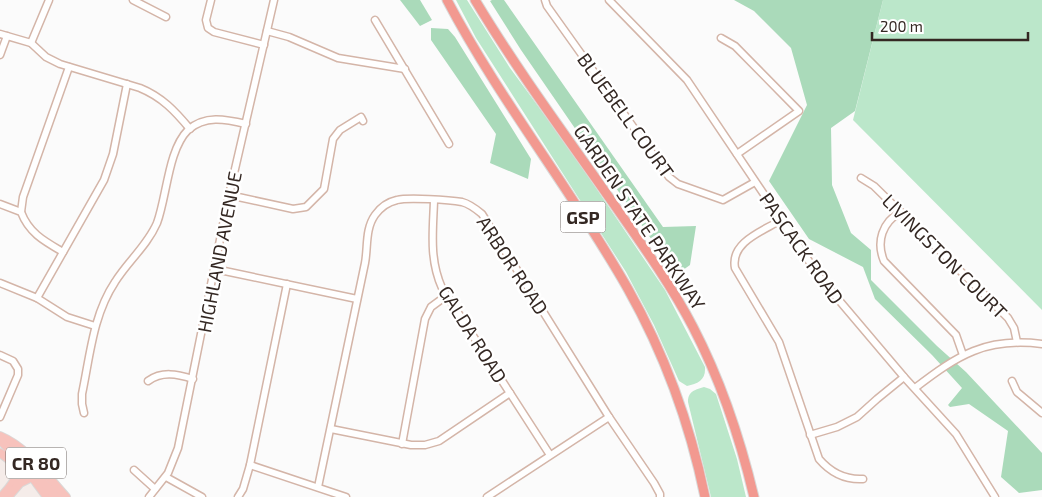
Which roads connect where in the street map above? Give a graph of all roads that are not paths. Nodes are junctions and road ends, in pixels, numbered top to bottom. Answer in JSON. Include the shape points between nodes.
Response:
{"nodes":[{"id":1,"x":49,"y":0,"type":"edge"},
{"id":2,"x":211,"y":0,"type":"edge"},
{"id":3,"x":274,"y":0,"type":"edge"},
{"id":4,"x":447,"y":0,"type":"edge"},
{"id":5,"x":475,"y":0,"type":"edge"},
{"id":6,"x":545,"y":0,"type":"edge"},
{"id":7,"x":609,"y":0,"type":"edge"},
{"id":8,"x":136,"y":1,"type":"edge"},
{"id":9,"x":166,"y":17,"type":"dead end"},
{"id":10,"x":375,"y":20,"type":"dead end"},
{"id":11,"x":267,"y":31,"type":"junction"},
{"id":12,"x":3,"y":35,"type":"edge"},
{"id":13,"x":721,"y":38,"type":"dead end"},
{"id":14,"x":31,"y":42,"type":"junction"},
{"id":15,"x":264,"y":44,"type":"junction"},
{"id":16,"x":0,"y":55,"type":"edge"},
{"id":17,"x":70,"y":67,"type":"junction"},
{"id":18,"x":405,"y":69,"type":"junction"},
{"id":19,"x":126,"y":84,"type":"junction"},
{"id":20,"x":363,"y":121,"type":"dead end"},
{"id":21,"x":246,"y":124,"type":"junction"},
{"id":22,"x":190,"y":129,"type":"junction"},
{"id":23,"x":448,"y":144,"type":"dead end"},
{"id":24,"x":737,"y":154,"type":"junction"},
{"id":25,"x":861,"y":178,"type":"dead end"},
{"id":26,"x":755,"y":182,"type":"junction"},
{"id":27,"x":229,"y":195,"type":"junction"},
{"id":28,"x":434,"y":201,"type":"junction"},
{"id":29,"x":0,"y":204,"type":"edge"},
{"id":30,"x":21,"y":212,"type":"junction"},
{"id":31,"x":902,"y":212,"type":"junction"},
{"id":32,"x":781,"y":220,"type":"junction"},
{"id":33,"x":63,"y":252,"type":"junction"},
{"id":34,"x":215,"y":270,"type":"junction"},
{"id":35,"x":0,"y":283,"type":"edge"},
{"id":36,"x":287,"y":284,"type":"junction"},
{"id":37,"x":446,"y":296,"type":"junction"},
{"id":38,"x":37,"y":298,"type":"junction"},
{"id":39,"x":357,"y":299,"type":"junction"},
{"id":40,"x":95,"y":326,"type":"junction"},
{"id":41,"x":1017,"y":342,"type":"junction"},
{"id":42,"x":1042,"y":344,"type":"edge"},
{"id":43,"x":963,"y":355,"type":"junction"},
{"id":44,"x":0,"y":356,"type":"edge"},
{"id":45,"x":904,"y":377,"type":"junction"},
{"id":46,"x":193,"y":379,"type":"junction"},
{"id":47,"x":148,"y":381,"type":"dead end"},
{"id":48,"x":1012,"y":381,"type":"dead end"},
{"id":49,"x":915,"y":388,"type":"junction"},
{"id":50,"x":510,"y":393,"type":"junction"},
{"id":51,"x":84,"y":413,"type":"dead end"},
{"id":52,"x":1042,"y":413,"type":"edge"},
{"id":53,"x":0,"y":417,"type":"edge"},
{"id":54,"x":609,"y":417,"type":"junction"},
{"id":55,"x":331,"y":429,"type":"junction"},
{"id":56,"x":737,"y":432,"type":"junction"},
{"id":57,"x":810,"y":435,"type":"junction"},
{"id":58,"x":0,"y":436,"type":"edge"},
{"id":59,"x":0,"y":440,"type":"edge"},
{"id":60,"x":402,"y":444,"type":"junction"},
{"id":61,"x":0,"y":447,"type":"edge"},
{"id":62,"x":9,"y":449,"type":"junction"},
{"id":63,"x":0,"y":453,"type":"edge"},
{"id":64,"x":550,"y":455,"type":"junction"},
{"id":65,"x":250,"y":465,"type":"junction"},
{"id":66,"x":134,"y":470,"type":"dead end"},
{"id":67,"x":32,"y":477,"type":"junction"},
{"id":68,"x":166,"y":477,"type":"junction"},
{"id":69,"x":863,"y":479,"type":"dead end"},
{"id":70,"x":318,"y":487,"type":"junction"},
{"id":71,"x":156,"y":490,"type":"junction"},
{"id":72,"x":5,"y":496,"type":"edge"},
{"id":73,"x":47,"y":497,"type":"edge"},
{"id":74,"x":56,"y":497,"type":"edge"},
{"id":75,"x":66,"y":497,"type":"edge"},
{"id":76,"x":149,"y":497,"type":"edge"},
{"id":77,"x":202,"y":497,"type":"edge"},
{"id":78,"x":238,"y":497,"type":"edge"},
{"id":79,"x":346,"y":497,"type":"edge"},
{"id":80,"x":487,"y":497,"type":"edge"},
{"id":81,"x":660,"y":497,"type":"edge"},
{"id":82,"x":704,"y":497,"type":"edge"},
{"id":83,"x":754,"y":497,"type":"edge"},
{"id":84,"x":760,"y":497,"type":"edge"},
{"id":85,"x":994,"y":497,"type":"edge"}],
"edges":[{"from":1,"to":14,"type":"street"},
{"from":2,"to":15,"type":"street","via":[[206,20],[208,28]]},
{"from":3,"to":11,"type":"street","name":"HIGHLAND AVENUE"},
{"from":4,"to":82,"type":"highway","number":"GSP","via":[[637,306],[676,394],[691,438]]},
{"from":5,"to":56,"type":"highway","name":"GARDEN STATE PARKWAY","number":"GSP","via":[[654,260],[710,361]]},
{"from":6,"to":26,"type":"street","name":"BLUEBELL COURT","via":[[546,6],[673,181],[722,200]]},
{"from":7,"to":24,"type":"street","name":"PASCACK ROAD","via":[[687,80]]},
{"from":8,"to":9,"type":"street"},
{"from":10,"to":18,"type":"street"},
{"from":11,"to":15,"type":"street","name":"HIGHLAND AVENUE"},
{"from":11,"to":18,"type":"street","via":[[338,58]]},
{"from":12,"to":14,"type":"street"},
{"from":12,"to":16,"type":"street"},
{"from":13,"to":24,"type":"street","via":[[735,46],[799,111]]},
{"from":14,"to":17,"type":"street","via":[[46,57]]},
{"from":15,"to":21,"type":"street","name":"HIGHLAND AVENUE"},
{"from":17,"to":19,"type":"street"},
{"from":17,"to":30,"type":"street","via":[[22,197]]},
{"from":18,"to":23,"type":"street"},
{"from":19,"to":22,"type":"street","via":[[161,99]]},
{"from":19,"to":33,"type":"street","via":[[109,168]]},
{"from":20,"to":27,"type":"street","via":[[361,117],[332,139],[324,189],[306,207],[293,209]]},
{"from":21,"to":22,"type":"street","via":[[214,118]]},
{"from":21,"to":27,"type":"street","name":"HIGHLAND AVENUE"},
{"from":22,"to":40,"type":"street","via":[[178,143],[161,211],[151,235],[114,282]]},
{"from":24,"to":26,"type":"street","name":"PASCACK ROAD"},
{"from":25,"to":31,"type":"street","name":"LIVINGSTON COURT"},
{"from":26,"to":32,"type":"street","name":"PASCACK ROAD"},
{"from":27,"to":34,"type":"street","name":"HIGHLAND AVENUE"},
{"from":28,"to":37,"type":"street","name":"GALDA ROAD","via":[[432,256]]},
{"from":28,"to":39,"type":"street","name":"ARBOR ROAD","via":[[399,199],[385,205],[375,215],[368,229]]},
{"from":28,"to":54,"type":"street","name":"ARBOR ROAD","via":[[462,202],[476,208],[486,219]]},
{"from":29,"to":30,"type":"street"},
{"from":30,"to":33,"type":"street","via":[[35,234]]},
{"from":31,"to":41,"type":"street","name":"LIVINGSTON COURT","via":[[1008,318]]},
{"from":31,"to":43,"type":"street","via":[[888,222],[882,233],[880,247],[884,261],[956,335]]},
{"from":32,"to":45,"type":"street","name":"PASCACK ROAD","via":[[821,279]]},
{"from":32,"to":57,"type":"street","via":[[742,244],[734,262],[779,342]]},
{"from":33,"to":38,"type":"street"},
{"from":34,"to":36,"type":"street"},
{"from":34,"to":46,"type":"street","name":"HIGHLAND AVENUE"},
{"from":35,"to":38,"type":"street"},
{"from":36,"to":39,"type":"street"},
{"from":36,"to":65,"type":"street"},
{"from":37,"to":50,"type":"street","name":"GALDA ROAD"},
{"from":37,"to":60,"type":"street","via":[[431,306],[425,319]]},
{"from":38,"to":40,"type":"street","via":[[67,317]]},
{"from":39,"to":55,"type":"street","name":"ARBOR ROAD"},
{"from":40,"to":51,"type":"street","via":[[82,394]]},
{"from":41,"to":42,"type":"street"},
{"from":41,"to":43,"type":"street","via":[[991,345]]},
{"from":43,"to":49,"type":"street"},
{"from":44,"to":53,"type":"street","via":[[13,361],[18,375]]},
{"from":45,"to":49,"type":"street","name":"PASCACK ROAD"},
{"from":45,"to":57,"type":"street","via":[[857,417]]},
{"from":46,"to":47,"type":"street","via":[[166,374]]},
{"from":46,"to":68,"type":"street","name":"HIGHLAND AVENUE","via":[[177,453]]},
{"from":48,"to":52,"type":"street","via":[[1017,392]]},
{"from":49,"to":85,"type":"street","name":"PASCACK ROAD","via":[[963,443]]},
{"from":50,"to":60,"type":"street","via":[[439,441],[425,445]]},
{"from":50,"to":64,"type":"street","name":"GALDA ROAD"},
{"from":54,"to":64,"type":"street"},
{"from":54,"to":81,"type":"street","name":"ARBOR ROAD"},
{"from":55,"to":60,"type":"street"},
{"from":55,"to":70,"type":"street","name":"ARBOR ROAD"},
{"from":56,"to":83,"type":"highway","name":"GARDEN STATE PARKWAY","number":"GSP"},
{"from":56,"to":84,"type":"highway","via":[[753,468]]},
{"from":57,"to":69,"type":"street","via":[[819,459],[830,470],[845,478]]},
{"from":58,"to":75,"type":"main road","number":"CR 80","via":[[28,455]]},
{"from":59,"to":62,"type":"main road","number":"CR 80"},
{"from":61,"to":62,"type":"main road"},
{"from":62,"to":67,"type":"main road","number":"CR 80"},
{"from":63,"to":72,"type":"main road","via":[[17,472]]},
{"from":64,"to":80,"type":"street"},
{"from":65,"to":70,"type":"street"},
{"from":65,"to":78,"type":"street"},
{"from":66,"to":71,"type":"street"},
{"from":67,"to":72,"type":"main road","via":[[20,482]]},
{"from":67,"to":73,"type":"main road","number":"CR 80"},
{"from":67,"to":74,"type":"main road","via":[[43,482]]},
{"from":68,"to":71,"type":"street","name":"HIGHLAND AVENUE"},
{"from":68,"to":77,"type":"street"},
{"from":70,"to":79,"type":"street"},
{"from":71,"to":76,"type":"street","name":"HIGHLAND AVENUE"}]}
